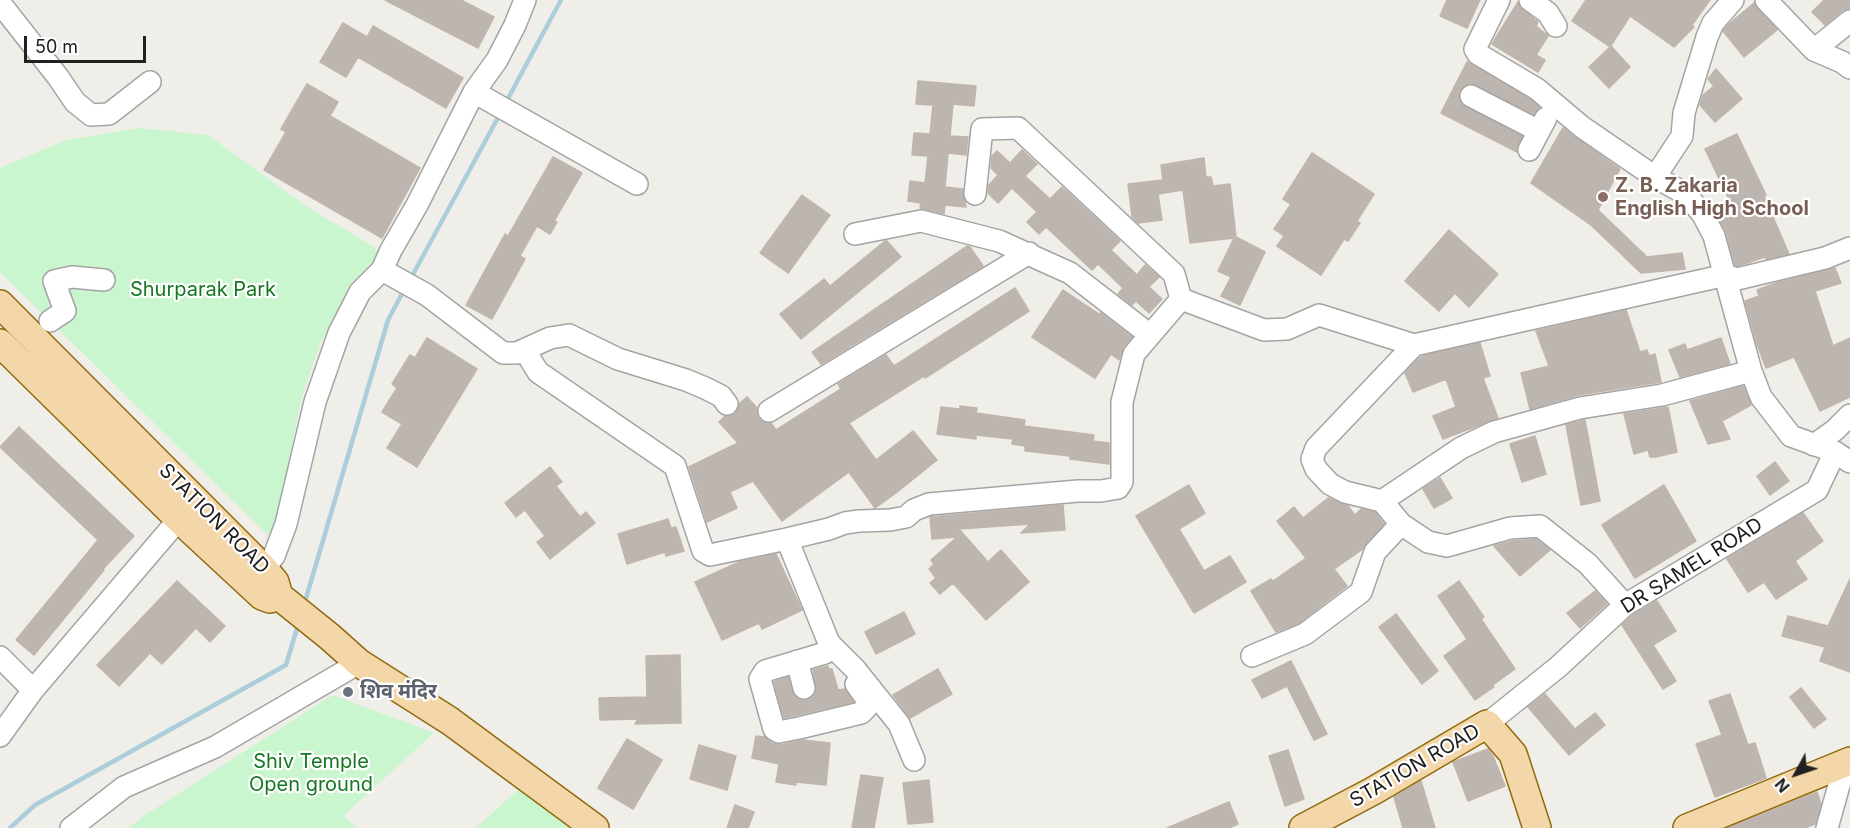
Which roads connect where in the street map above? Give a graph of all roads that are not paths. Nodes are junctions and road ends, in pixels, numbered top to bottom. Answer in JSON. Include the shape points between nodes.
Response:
{"nodes":[{"id":1,"x":525,"y":0,"type":"edge"},
{"id":2,"x":1499,"y":0,"type":"edge"},
{"id":3,"x":1530,"y":0,"type":"edge"},
{"id":4,"x":1733,"y":0,"type":"edge"},
{"id":5,"x":1766,"y":0,"type":"edge"},
{"id":6,"x":0,"y":3,"type":"edge"},
{"id":7,"x":1850,"y":21,"type":"edge"},
{"id":8,"x":1556,"y":26,"type":"dead end"},
{"id":9,"x":1814,"y":50,"type":"junction"},
{"id":10,"x":1850,"y":68,"type":"edge"},
{"id":11,"x":150,"y":82,"type":"dead end"},
{"id":12,"x":474,"y":92,"type":"junction"},
{"id":13,"x":1472,"y":96,"type":"dead end"},
{"id":14,"x":1553,"y":105,"type":"junction"},
{"id":15,"x":1539,"y":131,"type":"junction"},
{"id":16,"x":1529,"y":150,"type":"dead end"},
{"id":17,"x":1655,"y":177,"type":"junction"},
{"id":18,"x":637,"y":184,"type":"dead end"},
{"id":19,"x":975,"y":194,"type":"dead end"},
{"id":20,"x":855,"y":234,"type":"dead end"},
{"id":21,"x":1850,"y":248,"type":"edge"},
{"id":22,"x":1029,"y":253,"type":"junction"},
{"id":23,"x":386,"y":272,"type":"junction"},
{"id":24,"x":1726,"y":275,"type":"junction"},
{"id":25,"x":104,"y":280,"type":"dead end"},
{"id":26,"x":1181,"y":299,"type":"junction"},
{"id":27,"x":0,"y":304,"type":"edge"},
{"id":28,"x":50,"y":321,"type":"dead end"},
{"id":29,"x":1150,"y":335,"type":"junction"},
{"id":30,"x":0,"y":343,"type":"edge"},
{"id":31,"x":1414,"y":345,"type":"junction"},
{"id":32,"x":528,"y":348,"type":"junction"},
{"id":33,"x":44,"y":366,"type":"junction"},
{"id":34,"x":1751,"y":371,"type":"junction"},
{"id":35,"x":727,"y":404,"type":"dead end"},
{"id":36,"x":770,"y":411,"type":"dead end"},
{"id":37,"x":1850,"y":415,"type":"edge"},
{"id":38,"x":1814,"y":445,"type":"junction"},
{"id":39,"x":1842,"y":457,"type":"edge"},
{"id":40,"x":1382,"y":501,"type":"junction"},
{"id":41,"x":188,"y":510,"type":"junction"},
{"id":42,"x":1401,"y":524,"type":"junction"},
{"id":43,"x":787,"y":539,"type":"junction"},
{"id":44,"x":258,"y":578,"type":"junction"},
{"id":45,"x":1625,"y":605,"type":"junction"},
{"id":46,"x":827,"y":648,"type":"junction"},
{"id":47,"x":0,"y":657,"type":"edge"},
{"id":48,"x":1252,"y":657,"type":"dead end"},
{"id":49,"x":797,"y":661,"type":"junction"},
{"id":50,"x":359,"y":663,"type":"junction"},
{"id":51,"x":804,"y":688,"type":"dead end"},
{"id":52,"x":33,"y":690,"type":"junction"},
{"id":53,"x":1487,"y":724,"type":"junction"},
{"id":54,"x":0,"y":736,"type":"edge"},
{"id":55,"x":914,"y":760,"type":"dead end"},
{"id":56,"x":1848,"y":762,"type":"edge"},
{"id":57,"x":71,"y":828,"type":"edge"},
{"id":58,"x":595,"y":828,"type":"edge"},
{"id":59,"x":1302,"y":828,"type":"edge"},
{"id":60,"x":1537,"y":828,"type":"edge"},
{"id":61,"x":1687,"y":828,"type":"edge"},
{"id":62,"x":1827,"y":828,"type":"edge"}],
"edges":[{"from":1,"to":12,"type":"street","via":[[497,60]]},
{"from":2,"to":14,"type":"street","via":[[1475,49],[1537,89]]},
{"from":3,"to":8,"type":"street","via":[[1548,13]]},
{"from":4,"to":17,"type":"street","via":[[1713,23],[1684,112],[1682,136]]},
{"from":5,"to":9,"type":"street"},
{"from":6,"to":11,"type":"street","via":[[75,102],[91,115],[109,114]]},
{"from":7,"to":9,"type":"street"},
{"from":9,"to":10,"type":"street"},
{"from":12,"to":18,"type":"street"},
{"from":12,"to":23,"type":"street","via":[[391,250]]},
{"from":13,"to":15,"type":"street"},
{"from":14,"to":15,"type":"street"},
{"from":14,"to":17,"type":"street"},
{"from":15,"to":16,"type":"street"},
{"from":17,"to":24,"type":"street","via":[[1686,194],[1703,215]]},
{"from":19,"to":26,"type":"street","via":[[982,129],[1018,128],[1174,274]]},
{"from":20,"to":22,"type":"street","via":[[921,222],[999,241]]},
{"from":21,"to":24,"type":"street","via":[[1825,258],[1737,279]]},
{"from":22,"to":29,"type":"street","via":[[1070,273]]},
{"from":22,"to":36,"type":"street"},
{"from":23,"to":32,"type":"street","via":[[427,295],[503,353]]},
{"from":23,"to":44,"type":"street","via":[[360,292],[339,333],[315,402],[286,524],[274,556]]},
{"from":24,"to":31,"type":"street"},
{"from":24,"to":34,"type":"street"},
{"from":25,"to":28,"type":"street","via":[[72,277],[54,281],[65,311]]},
{"from":26,"to":29,"type":"street"},
{"from":26,"to":31,"type":"street","via":[[1264,330],[1287,329],[1319,315]]},
{"from":27,"to":33,"type":"main road","name":"STATION ROAD"},
{"from":29,"to":43,"type":"street","via":[[1134,354],[1122,402],[1122,482],[1118,488],[929,504],[906,517],[852,522]]},
{"from":30,"to":33,"type":"main road","name":"STATION ROAD"},
{"from":31,"to":40,"type":"street","via":[[1316,448],[1312,459],[1330,484]]},
{"from":32,"to":35,"type":"street","via":[[569,335],[618,359],[696,384],[721,396]]},
{"from":32,"to":43,"type":"street","via":[[538,372],[675,466],[703,551],[710,555]]},
{"from":33,"to":41,"type":"main road","name":"STATION ROAD"},
{"from":34,"to":38,"type":"street","via":[[1761,397],[1791,436]]},
{"from":34,"to":40,"type":"street","via":[[1662,395],[1580,408],[1494,432],[1461,448]]},
{"from":37,"to":38,"type":"street"},
{"from":38,"to":39,"type":"street"},
{"from":39,"to":45,"type":"street","name":"DR SAMEL ROAD","via":[[1817,490]]},
{"from":40,"to":42,"type":"street"},
{"from":41,"to":44,"type":"main road","name":"STATION ROAD"},
{"from":41,"to":52,"type":"street"},
{"from":42,"to":45,"type":"street","via":[[1428,543],[1448,546],[1510,528],[1540,526],[1588,564]]},
{"from":42,"to":48,"type":"street","via":[[1375,552],[1361,592],[1305,634]]},
{"from":43,"to":46,"type":"street"},
{"from":44,"to":50,"type":"main road","name":"STATION ROAD","via":[[275,582],[281,598]]},
{"from":45,"to":53,"type":"street","name":"DR SAMEL ROAD","via":[[1558,667]]},
{"from":46,"to":49,"type":"street"},
{"from":46,"to":49,"type":"street","via":[[868,701],[861,713],[779,732],[774,729],[760,679],[765,671]]},
{"from":46,"to":55,"type":"street","via":[[855,669],[899,724]]},
{"from":47,"to":52,"type":"street"},
{"from":49,"to":51,"type":"street"},
{"from":50,"to":57,"type":"street","via":[[215,747],[124,788]]},
{"from":50,"to":58,"type":"main road","via":[[450,721]]},
{"from":52,"to":54,"type":"street"},
{"from":53,"to":59,"type":"main road","name":"STATION ROAD"},
{"from":53,"to":60,"type":"main road","name":"STATION ROAD","via":[[1513,754]]},
{"from":56,"to":61,"type":"main road"},
{"from":56,"to":62,"type":"street"}]}
